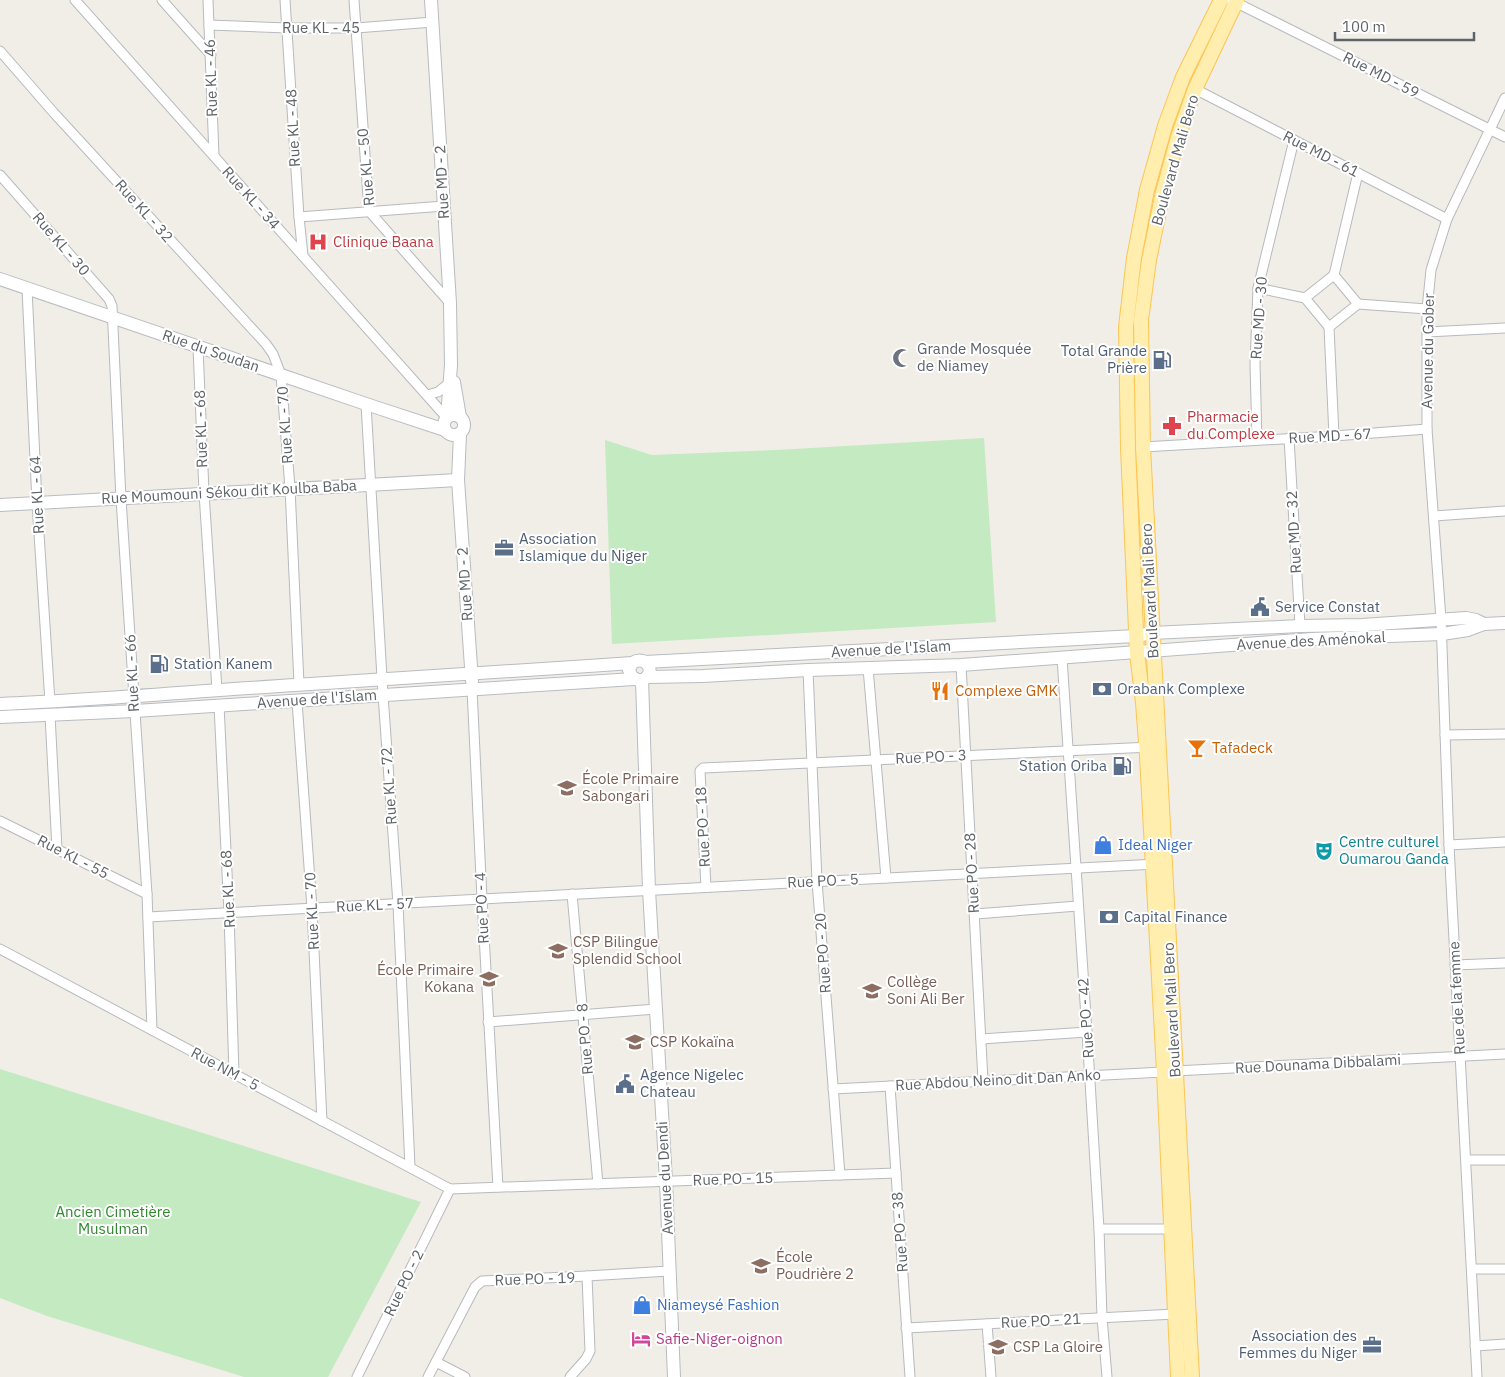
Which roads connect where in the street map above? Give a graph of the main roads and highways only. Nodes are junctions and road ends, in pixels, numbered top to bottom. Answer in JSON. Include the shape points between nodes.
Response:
{"nodes":[{"id":1,"x":431,"y":0,"type":"edge"},
{"id":2,"x":1221,"y":0,"type":"edge"},
{"id":3,"x":1235,"y":1,"type":"edge"},
{"id":4,"x":0,"y":279,"type":"edge"},
{"id":5,"x":450,"y":365,"type":"junction"},
{"id":6,"x":1127,"y":408,"type":"junction"},
{"id":7,"x":1143,"y":408,"type":"junction"},
{"id":8,"x":450,"y":424,"type":"junction"},
{"id":9,"x":458,"y":480,"type":"junction"},
{"id":10,"x":0,"y":505,"type":"edge"},
{"id":11,"x":1505,"y":622,"type":"edge"},
{"id":12,"x":1484,"y":624,"type":"junction"},
{"id":13,"x":1306,"y":626,"type":"junction"},
{"id":14,"x":1264,"y":628,"type":"junction"},
{"id":15,"x":1152,"y":634,"type":"junction"},
{"id":16,"x":1136,"y":636,"type":"junction"},
{"id":17,"x":1312,"y":640,"type":"junction"},
{"id":18,"x":1266,"y":643,"type":"junction"},
{"id":19,"x":1154,"y":651,"type":"junction"},
{"id":20,"x":1137,"y":653,"type":"junction"},
{"id":21,"x":645,"y":662,"type":"junction"},
{"id":22,"x":632,"y":663,"type":"junction"},
{"id":23,"x":471,"y":674,"type":"junction"},
{"id":24,"x":641,"y":679,"type":"junction"},
{"id":25,"x":472,"y":689,"type":"junction"},
{"id":26,"x":0,"y":704,"type":"edge"},
{"id":27,"x":0,"y":717,"type":"edge"},
{"id":28,"x":1152,"y":747,"type":"junction"},
{"id":29,"x":1170,"y":1072,"type":"junction"},
{"id":30,"x":674,"y":1377,"type":"edge"},
{"id":31,"x":1178,"y":1377,"type":"edge"},
{"id":32,"x":1192,"y":1377,"type":"edge"}],
"edges":[{"from":1,"to":5,"type":"main road","name":"Rue MD - 2","via":[[450,303]]},
{"from":2,"to":6,"type":"main road","name":"Boulevard Mali Bero","via":[[1183,77],[1147,190],[1134,258],[1126,327]]},
{"from":3,"to":7,"type":"main road","name":"Boulevard Mali Bero","via":[[1195,89],[1163,192],[1148,260],[1141,320]]},
{"from":4,"to":8,"type":"main road","name":"Rue du Soudan","via":[[423,423]]},
{"from":5,"to":8,"type":"main road","name":"Rue MD - 2"},
{"from":5,"to":8,"type":"main road","name":"Rue MD - 2"},
{"from":6,"to":7,"type":"main road"},
{"from":6,"to":16,"type":"main road","name":"Boulevard Mali Bero"},
{"from":7,"to":15,"type":"main road","name":"Boulevard Mali Bero"},
{"from":8,"to":9,"type":"main road","name":"Rue MD - 2"},
{"from":9,"to":10,"type":"main road","name":"Rue Moumouni Sékou dit Koulba Baba"},
{"from":9,"to":23,"type":"main road","name":"Rue MD - 2"},
{"from":11,"to":12,"type":"main road","name":"Avenue des Aménokal"},
{"from":12,"to":13,"type":"main road","name":"Avenue des Aménokal","via":[[1466,618]]},
{"from":12,"to":17,"type":"main road","name":"Avenue des Aménokal","via":[[1442,634]]},
{"from":13,"to":14,"type":"main road","name":"Avenue des Aménokal"},
{"from":13,"to":17,"type":"main road"},
{"from":14,"to":15,"type":"main road","name":"Avenue des Aménokal"},
{"from":14,"to":18,"type":"main road"},
{"from":15,"to":16,"type":"main road","name":"Avenue des Aménokal"},
{"from":15,"to":19,"type":"main road","name":"Boulevard Mali Bero"},
{"from":16,"to":20,"type":"main road","name":"Boulevard Mali Bero"},
{"from":16,"to":21,"type":"main road","name":"Avenue de l'Islam"},
{"from":17,"to":18,"type":"main road","name":"Avenue des Aménokal"},
{"from":18,"to":19,"type":"main road","name":"Avenue des Aménokal"},
{"from":19,"to":20,"type":"main road","name":"Avenue des Aménokal"},
{"from":19,"to":28,"type":"main road","name":"Boulevard Mali Bero"},
{"from":20,"to":24,"type":"main road","name":"Avenue de l'Islam","via":[[962,665]]},
{"from":20,"to":28,"type":"main road","name":"Boulevard Mali Bero"},
{"from":21,"to":22,"type":"main road","via":[[637,660]]},
{"from":21,"to":24,"type":"main road","via":[[650,670]]},
{"from":22,"to":23,"type":"main road","name":"Avenue de l'Islam"},
{"from":22,"to":24,"type":"main road","via":[[630,675]]},
{"from":23,"to":25,"type":"main road","name":"Rue MD - 2"},
{"from":23,"to":26,"type":"main road","name":"Avenue de l'Islam"},
{"from":24,"to":25,"type":"main road","name":"Avenue de l'Islam"},
{"from":24,"to":30,"type":"main road","name":"Avenue du Dendi"},
{"from":25,"to":27,"type":"main road","name":"Avenue de l'Islam"},
{"from":28,"to":29,"type":"main road","name":"Boulevard Mali Bero"},
{"from":29,"to":31,"type":"main road","name":"Boulevard Mali Bero","via":[[1171,1229]]},
{"from":29,"to":32,"type":"main road","name":"Boulevard Mali Bero"}]}
